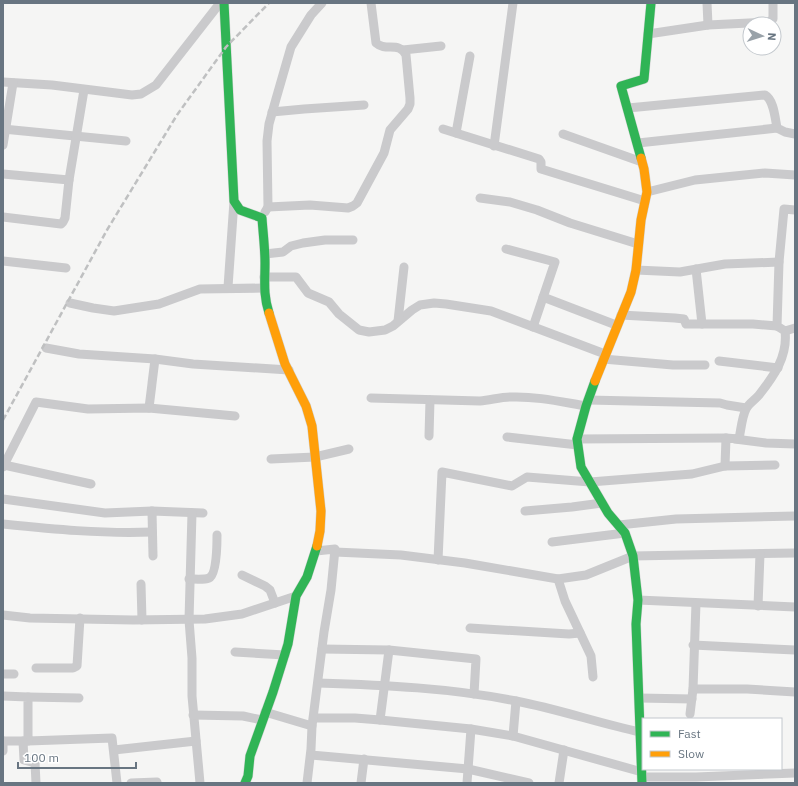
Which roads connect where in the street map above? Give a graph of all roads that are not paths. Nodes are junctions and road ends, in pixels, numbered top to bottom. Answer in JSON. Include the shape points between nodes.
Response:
{"nodes":[{"id":1,"x":220,"y":3,"type":"edge"},
{"id":2,"x":224,"y":3,"type":"edge"},
{"id":3,"x":322,"y":3,"type":"edge"},
{"id":4,"x":371,"y":3,"type":"edge"},
{"id":5,"x":513,"y":3,"type":"edge"},
{"id":6,"x":651,"y":3,"type":"edge"},
{"id":7,"x":707,"y":3,"type":"edge"},
{"id":8,"x":773,"y":3,"type":"edge"},
{"id":9,"x":708,"y":25,"type":"junction"},
{"id":10,"x":648,"y":34,"type":"junction"},
{"id":11,"x":441,"y":46,"type":"dead end"},
{"id":12,"x":403,"y":50,"type":"junction"},
{"id":13,"x":470,"y":56,"type":"dead end"},
{"id":14,"x":3,"y":82,"type":"edge"},
{"id":15,"x":13,"y":83,"type":"junction"},
{"id":16,"x":84,"y":90,"type":"junction"},
{"id":17,"x":364,"y":105,"type":"dead end"},
{"id":18,"x":628,"y":108,"type":"junction"},
{"id":19,"x":272,"y":112,"type":"junction"},
{"id":20,"x":777,"y":128,"type":"junction"},
{"id":21,"x":4,"y":129,"type":"edge"},
{"id":22,"x":443,"y":129,"type":"dead end"},
{"id":23,"x":456,"y":133,"type":"junction"},
{"id":24,"x":563,"y":134,"type":"dead end"},
{"id":25,"x":795,"y":134,"type":"edge"},
{"id":26,"x":77,"y":136,"type":"junction"},
{"id":27,"x":126,"y":141,"type":"dead end"},
{"id":28,"x":638,"y":143,"type":"junction"},
{"id":29,"x":3,"y":145,"type":"edge"},
{"id":30,"x":494,"y":146,"type":"junction"},
{"id":31,"x":642,"y":162,"type":"junction"},
{"id":32,"x":3,"y":174,"type":"edge"},
{"id":33,"x":795,"y":175,"type":"edge"},
{"id":34,"x":69,"y":180,"type":"junction"},
{"id":35,"x":646,"y":196,"type":"junction"},
{"id":36,"x":480,"y":198,"type":"dead end"},
{"id":37,"x":234,"y":201,"type":"junction"},
{"id":38,"x":268,"y":207,"type":"junction"},
{"id":39,"x":795,"y":210,"type":"edge"},
{"id":40,"x":3,"y":217,"type":"edge"},
{"id":41,"x":262,"y":218,"type":"junction"},
{"id":42,"x":353,"y":240,"type":"dead end"},
{"id":43,"x":638,"y":244,"type":"junction"},
{"id":44,"x":506,"y":249,"type":"dead end"},
{"id":45,"x":265,"y":254,"type":"junction"},
{"id":46,"x":3,"y":260,"type":"edge"},
{"id":47,"x":779,"y":262,"type":"junction"},
{"id":48,"x":404,"y":267,"type":"dead end"},
{"id":49,"x":66,"y":268,"type":"dead end"},
{"id":50,"x":696,"y":269,"type":"junction"},
{"id":51,"x":636,"y":270,"type":"junction"},
{"id":52,"x":264,"y":276,"type":"junction"},
{"id":53,"x":228,"y":287,"type":"junction"},
{"id":54,"x":264,"y":288,"type":"junction"},
{"id":55,"x":543,"y":297,"type":"junction"},
{"id":56,"x":70,"y":303,"type":"dead end"},
{"id":57,"x":621,"y":315,"type":"junction"},
{"id":58,"x":398,"y":321,"type":"junction"},
{"id":59,"x":702,"y":324,"type":"junction"},
{"id":60,"x":616,"y":325,"type":"junction"},
{"id":61,"x":533,"y":327,"type":"junction"},
{"id":62,"x":795,"y":328,"type":"edge"},
{"id":63,"x":781,"y":329,"type":"junction"},
{"id":64,"x":46,"y":348,"type":"dead end"},
{"id":65,"x":604,"y":357,"type":"junction"},
{"id":66,"x":155,"y":359,"type":"junction"},
{"id":67,"x":719,"y":361,"type":"dead end"},
{"id":68,"x":705,"y":364,"type":"dead end"},
{"id":69,"x":778,"y":368,"type":"junction"},
{"id":70,"x":289,"y":370,"type":"junction"},
{"id":71,"x":371,"y":398,"type":"dead end"},
{"id":72,"x":430,"y":400,"type":"junction"},
{"id":73,"x":587,"y":403,"type":"junction"},
{"id":74,"x":149,"y":408,"type":"junction"},
{"id":75,"x":746,"y":408,"type":"junction"},
{"id":76,"x":235,"y":416,"type":"dead end"},
{"id":77,"x":429,"y":436,"type":"dead end"},
{"id":78,"x":507,"y":437,"type":"dead end"},
{"id":79,"x":730,"y":438,"type":"junction"},
{"id":80,"x":578,"y":442,"type":"junction"},
{"id":81,"x":795,"y":444,"type":"edge"},
{"id":82,"x":349,"y":449,"type":"dead end"},
{"id":83,"x":315,"y":456,"type":"junction"},
{"id":84,"x":271,"y":459,"type":"dead end"},
{"id":85,"x":775,"y":465,"type":"dead end"},
{"id":86,"x":4,"y":466,"type":"edge"},
{"id":87,"x":725,"y":466,"type":"junction"},
{"id":88,"x":590,"y":482,"type":"junction"},
{"id":89,"x":91,"y":484,"type":"dead end"},
{"id":90,"x":3,"y":499,"type":"edge"},
{"id":91,"x":602,"y":503,"type":"junction"},
{"id":92,"x":152,"y":511,"type":"junction"},
{"id":93,"x":525,"y":511,"type":"dead end"},
{"id":94,"x":192,"y":513,"type":"junction"},
{"id":95,"x":203,"y":513,"type":"dead end"},
{"id":96,"x":795,"y":516,"type":"edge"},
{"id":97,"x":3,"y":524,"type":"edge"},
{"id":98,"x":619,"y":526,"type":"junction"},
{"id":99,"x":152,"y":532,"type":"junction"},
{"id":100,"x":625,"y":533,"type":"junction"},
{"id":101,"x":217,"y":535,"type":"dead end"},
{"id":102,"x":552,"y":542,"type":"dead end"},
{"id":103,"x":316,"y":551,"type":"junction"},
{"id":104,"x":335,"y":552,"type":"junction"},
{"id":105,"x":795,"y":553,"type":"edge"},
{"id":106,"x":760,"y":554,"type":"junction"},
{"id":107,"x":152,"y":556,"type":"dead end"},
{"id":108,"x":633,"y":556,"type":"junction"},
{"id":109,"x":438,"y":560,"type":"junction"},
{"id":110,"x":242,"y":575,"type":"dead end"},
{"id":111,"x":190,"y":579,"type":"junction"},
{"id":112,"x":558,"y":579,"type":"junction"},
{"id":113,"x":141,"y":584,"type":"dead end"},
{"id":114,"x":296,"y":596,"type":"junction"},
{"id":115,"x":638,"y":600,"type":"junction"},
{"id":116,"x":275,"y":603,"type":"junction"},
{"id":117,"x":696,"y":603,"type":"junction"},
{"id":118,"x":758,"y":606,"type":"junction"},
{"id":119,"x":795,"y":607,"type":"edge"},
{"id":120,"x":3,"y":615,"type":"edge"},
{"id":121,"x":80,"y":618,"type":"junction"},
{"id":122,"x":142,"y":620,"type":"junction"},
{"id":123,"x":189,"y":620,"type":"junction"},
{"id":124,"x":470,"y":628,"type":"dead end"},
{"id":125,"x":580,"y":633,"type":"junction"},
{"id":126,"x":693,"y":645,"type":"junction"},
{"id":127,"x":322,"y":649,"type":"junction"},
{"id":128,"x":389,"y":650,"type":"junction"},
{"id":129,"x":795,"y":650,"type":"edge"},
{"id":130,"x":235,"y":652,"type":"dead end"},
{"id":131,"x":285,"y":655,"type":"junction"},
{"id":132,"x":36,"y":668,"type":"dead end"},
{"id":133,"x":3,"y":674,"type":"edge"},
{"id":134,"x":14,"y":674,"type":"dead end"},
{"id":135,"x":593,"y":677,"type":"dead end"},
{"id":136,"x":318,"y":683,"type":"junction"},
{"id":137,"x":385,"y":685,"type":"junction"},
{"id":138,"x":795,"y":686,"type":"edge"},
{"id":139,"x":693,"y":689,"type":"junction"},
{"id":140,"x":795,"y":692,"type":"edge"},
{"id":141,"x":474,"y":694,"type":"junction"},
{"id":142,"x":3,"y":696,"type":"edge"},
{"id":143,"x":28,"y":697,"type":"junction"},
{"id":144,"x":79,"y":698,"type":"dead end"},
{"id":145,"x":638,"y":698,"type":"junction"},
{"id":146,"x":692,"y":699,"type":"junction"},
{"id":147,"x":516,"y":701,"type":"junction"},
{"id":148,"x":690,"y":714,"type":"dead end"},
{"id":149,"x":194,"y":715,"type":"junction"},
{"id":150,"x":264,"y":716,"type":"junction"},
{"id":151,"x":380,"y":720,"type":"junction"},
{"id":152,"x":313,"y":722,"type":"junction"},
{"id":153,"x":471,"y":729,"type":"junction"},
{"id":154,"x":513,"y":736,"type":"junction"},
{"id":155,"x":641,"y":736,"type":"edge"},
{"id":156,"x":3,"y":741,"type":"edge"},
{"id":157,"x":26,"y":741,"type":"junction"},
{"id":158,"x":196,"y":741,"type":"junction"},
{"id":159,"x":114,"y":750,"type":"junction"},
{"id":160,"x":564,"y":750,"type":"junction"},
{"id":161,"x":3,"y":751,"type":"edge"},
{"id":162,"x":311,"y":755,"type":"junction"},
{"id":163,"x":364,"y":760,"type":"junction"},
{"id":164,"x":468,"y":769,"type":"junction"},
{"id":165,"x":762,"y":772,"type":"edge"},
{"id":166,"x":687,"y":773,"type":"edge"},
{"id":167,"x":795,"y":773,"type":"edge"},
{"id":168,"x":642,"y":777,"type":"edge"},
{"id":169,"x":749,"y":779,"type":"edge"},
{"id":170,"x":157,"y":782,"type":"dead end"},
{"id":171,"x":36,"y":783,"type":"edge"},
{"id":172,"x":117,"y":783,"type":"edge"},
{"id":173,"x":131,"y":783,"type":"edge"},
{"id":174,"x":200,"y":783,"type":"edge"},
{"id":175,"x":245,"y":783,"type":"edge"},
{"id":176,"x":307,"y":783,"type":"edge"},
{"id":177,"x":361,"y":783,"type":"edge"},
{"id":178,"x":467,"y":783,"type":"edge"},
{"id":179,"x":529,"y":783,"type":"edge"},
{"id":180,"x":559,"y":783,"type":"edge"}],
"edges":[{"from":1,"to":16,"type":"street","via":[[156,86],[141,94],[132,95]]},
{"from":2,"to":37,"type":"street"},
{"from":3,"to":19,"type":"street","via":[[311,15],[291,47]]},
{"from":4,"to":12,"type":"street","via":[[376,43]]},
{"from":5,"to":30,"type":"street"},
{"from":6,"to":10,"type":"street"},
{"from":7,"to":9,"type":"street"},
{"from":8,"to":9,"type":"street","via":[[771,21]]},
{"from":9,"to":10,"type":"street"},
{"from":10,"to":18,"type":"street","via":[[644,79],[621,86]]},
{"from":11,"to":12,"type":"street"},
{"from":12,"to":38,"type":"street","via":[[406,55],[410,104],[390,130],[384,153],[357,203],[348,208],[310,205]]},
{"from":13,"to":23,"type":"street"},
{"from":14,"to":15,"type":"street"},
{"from":15,"to":16,"type":"street"},
{"from":15,"to":21,"type":"street"},
{"from":16,"to":26,"type":"street"},
{"from":17,"to":19,"type":"street"},
{"from":18,"to":20,"type":"street","via":[[765,96],[771,104]]},
{"from":18,"to":28,"type":"street"},
{"from":19,"to":38,"type":"street","via":[[268,141]]},
{"from":20,"to":25,"type":"street"},
{"from":20,"to":28,"type":"street"},
{"from":21,"to":26,"type":"street"},
{"from":21,"to":29,"type":"street"},
{"from":22,"to":23,"type":"street"},
{"from":23,"to":30,"type":"street"},
{"from":24,"to":31,"type":"street"},
{"from":26,"to":27,"type":"street"},
{"from":26,"to":34,"type":"street"},
{"from":28,"to":31,"type":"street"},
{"from":30,"to":35,"type":"street","via":[[539,159],[541,169]]},
{"from":31,"to":35,"type":"street"},
{"from":32,"to":34,"type":"street"},
{"from":33,"to":35,"type":"street","via":[[765,174],[696,180]]},
{"from":34,"to":40,"type":"street","via":[[65,218],[61,224]]},
{"from":35,"to":43,"type":"street"},
{"from":36,"to":43,"type":"street","via":[[510,202]]},
{"from":37,"to":41,"type":"street","via":[[240,210]]},
{"from":37,"to":53,"type":"street"},
{"from":38,"to":41,"type":"street"},
{"from":39,"to":47,"type":"street","via":[[784,209]]},
{"from":41,"to":45,"type":"street"},
{"from":42,"to":45,"type":"street","via":[[303,243],[291,246],[283,252]]},
{"from":43,"to":51,"type":"street"},
{"from":44,"to":55,"type":"street","via":[[555,262]]},
{"from":45,"to":52,"type":"street"},
{"from":46,"to":49,"type":"street"},
{"from":47,"to":50,"type":"street","via":[[725,264]]},
{"from":47,"to":63,"type":"street"},
{"from":48,"to":58,"type":"street"},
{"from":50,"to":51,"type":"street","via":[[680,272]]},
{"from":50,"to":59,"type":"street"},
{"from":51,"to":57,"type":"street","via":[[631,292]]},
{"from":52,"to":54,"type":"street"},
{"from":52,"to":58,"type":"street","via":[[296,277],[308,293],[329,302],[339,314],[360,330],[385,330]]},
{"from":53,"to":54,"type":"street"},
{"from":53,"to":56,"type":"street","via":[[200,289],[159,304],[114,311]]},
{"from":54,"to":70,"type":"street","via":[[264,299]]},
{"from":55,"to":60,"type":"street"},
{"from":55,"to":61,"type":"street"},
{"from":57,"to":59,"type":"street","via":[[684,319],[686,324]]},
{"from":57,"to":60,"type":"street"},
{"from":58,"to":61,"type":"street","via":[[420,305],[434,303],[491,311]]},
{"from":59,"to":63,"type":"street","via":[[753,324]]},
{"from":60,"to":65,"type":"street"},
{"from":61,"to":65,"type":"street"},
{"from":62,"to":63,"type":"street"},
{"from":63,"to":69,"type":"street","via":[[786,338]]},
{"from":64,"to":66,"type":"street","via":[[79,354]]},
{"from":65,"to":68,"type":"street","via":[[674,365]]},
{"from":65,"to":73,"type":"street"},
{"from":66,"to":70,"type":"street"},
{"from":66,"to":74,"type":"street"},
{"from":67,"to":69,"type":"street"},
{"from":69,"to":75,"type":"street"},
{"from":70,"to":83,"type":"street","via":[[306,406],[312,426]]},
{"from":71,"to":72,"type":"street"},
{"from":72,"to":73,"type":"street","via":[[480,401],[509,396]]},
{"from":72,"to":77,"type":"street"},
{"from":73,"to":75,"type":"street","via":[[720,403]]},
{"from":73,"to":80,"type":"street"},
{"from":74,"to":76,"type":"street"},
{"from":74,"to":86,"type":"street","via":[[88,409],[36,402]]},
{"from":75,"to":79,"type":"street","via":[[739,439]]},
{"from":78,"to":80,"type":"street"},
{"from":79,"to":80,"type":"street"},
{"from":79,"to":81,"type":"street"},
{"from":79,"to":87,"type":"street"},
{"from":80,"to":88,"type":"street","via":[[581,467]]},
{"from":82,"to":83,"type":"street"},
{"from":83,"to":84,"type":"street"},
{"from":83,"to":103,"type":"street","via":[[321,511]]},
{"from":85,"to":87,"type":"street"},
{"from":86,"to":89,"type":"street"},
{"from":87,"to":88,"type":"street","via":[[692,474]]},
{"from":88,"to":91,"type":"street"},
{"from":88,"to":109,"type":"street","via":[[527,477],[512,486],[442,472]]},
{"from":90,"to":92,"type":"street","via":[[105,513]]},
{"from":91,"to":93,"type":"street"},
{"from":91,"to":98,"type":"street"},
{"from":92,"to":94,"type":"street"},
{"from":92,"to":99,"type":"street"},
{"from":94,"to":95,"type":"street"},
{"from":94,"to":111,"type":"street"},
{"from":96,"to":98,"type":"street","via":[[676,519]]},
{"from":97,"to":99,"type":"street","via":[[84,531]]},
{"from":98,"to":100,"type":"street"},
{"from":99,"to":107,"type":"street"},
{"from":100,"to":102,"type":"street"},
{"from":100,"to":108,"type":"street"},
{"from":101,"to":111,"type":"street","via":[[216,560],[211,576],[208,579]]},
{"from":103,"to":104,"type":"street","via":[[335,549]]},
{"from":103,"to":114,"type":"street","via":[[307,577]]},
{"from":104,"to":109,"type":"street","via":[[401,555]]},
{"from":104,"to":127,"type":"street"},
{"from":105,"to":106,"type":"street"},
{"from":106,"to":108,"type":"street"},
{"from":106,"to":118,"type":"street"},
{"from":108,"to":112,"type":"street","via":[[586,575]]},
{"from":108,"to":115,"type":"street"},
{"from":109,"to":112,"type":"street"},
{"from":110,"to":116,"type":"street","via":[[270,590]]},
{"from":111,"to":123,"type":"street"},
{"from":112,"to":125,"type":"street"},
{"from":113,"to":122,"type":"street"},
{"from":114,"to":116,"type":"street"},
{"from":114,"to":131,"type":"street"},
{"from":115,"to":117,"type":"street"},
{"from":115,"to":145,"type":"street"},
{"from":116,"to":123,"type":"street","via":[[242,614]]},
{"from":117,"to":118,"type":"street"},
{"from":117,"to":126,"type":"street"},
{"from":118,"to":119,"type":"street"},
{"from":120,"to":121,"type":"street"},
{"from":121,"to":122,"type":"street"},
{"from":121,"to":132,"type":"street","via":[[77,666]]},
{"from":122,"to":123,"type":"street"},
{"from":123,"to":149,"type":"street"},
{"from":124,"to":125,"type":"street"},
{"from":125,"to":135,"type":"street","via":[[591,656]]},
{"from":126,"to":129,"type":"street"},
{"from":126,"to":139,"type":"street"},
{"from":127,"to":128,"type":"street"},
{"from":127,"to":136,"type":"street"},
{"from":128,"to":137,"type":"street"},
{"from":128,"to":141,"type":"street","via":[[476,659]]},
{"from":130,"to":131,"type":"street"},
{"from":131,"to":150,"type":"street"},
{"from":133,"to":134,"type":"street"},
{"from":136,"to":137,"type":"street"},
{"from":136,"to":152,"type":"street"},
{"from":137,"to":141,"type":"street"},
{"from":137,"to":151,"type":"street"},
{"from":138,"to":140,"type":"street"},
{"from":139,"to":140,"type":"street"},
{"from":139,"to":146,"type":"street"},
{"from":141,"to":147,"type":"street"},
{"from":142,"to":143,"type":"street"},
{"from":143,"to":144,"type":"street"},
{"from":143,"to":157,"type":"street"},
{"from":145,"to":146,"type":"street"},
{"from":145,"to":155,"type":"street"},
{"from":146,"to":148,"type":"street"},
{"from":147,"to":154,"type":"street"},
{"from":147,"to":155,"type":"street"},
{"from":149,"to":150,"type":"street"},
{"from":149,"to":158,"type":"street"},
{"from":150,"to":152,"type":"street"},
{"from":150,"to":175,"type":"street","via":[[250,756]]},
{"from":151,"to":152,"type":"street","via":[[355,718]]},
{"from":151,"to":153,"type":"street"},
{"from":152,"to":162,"type":"street"},
{"from":153,"to":154,"type":"street"},
{"from":153,"to":164,"type":"street"},
{"from":154,"to":160,"type":"street"},
{"from":155,"to":168,"type":"street"},
{"from":156,"to":157,"type":"street"},
{"from":156,"to":161,"type":"street"},
{"from":157,"to":159,"type":"street","via":[[112,738]]},
{"from":157,"to":171,"type":"street","via":[[24,760],[34,763]]},
{"from":158,"to":159,"type":"street"},
{"from":158,"to":174,"type":"street"},
{"from":159,"to":172,"type":"street"},
{"from":160,"to":168,"type":"street"},
{"from":160,"to":180,"type":"street"},
{"from":162,"to":163,"type":"street"},
{"from":162,"to":176,"type":"street"},
{"from":163,"to":164,"type":"street"},
{"from":163,"to":177,"type":"street"},
{"from":164,"to":178,"type":"street"},
{"from":164,"to":179,"type":"street"},
{"from":165,"to":167,"type":"street"},
{"from":165,"to":169,"type":"street"},
{"from":166,"to":168,"type":"street"},
{"from":166,"to":169,"type":"street"},
{"from":170,"to":173,"type":"street"}]}
